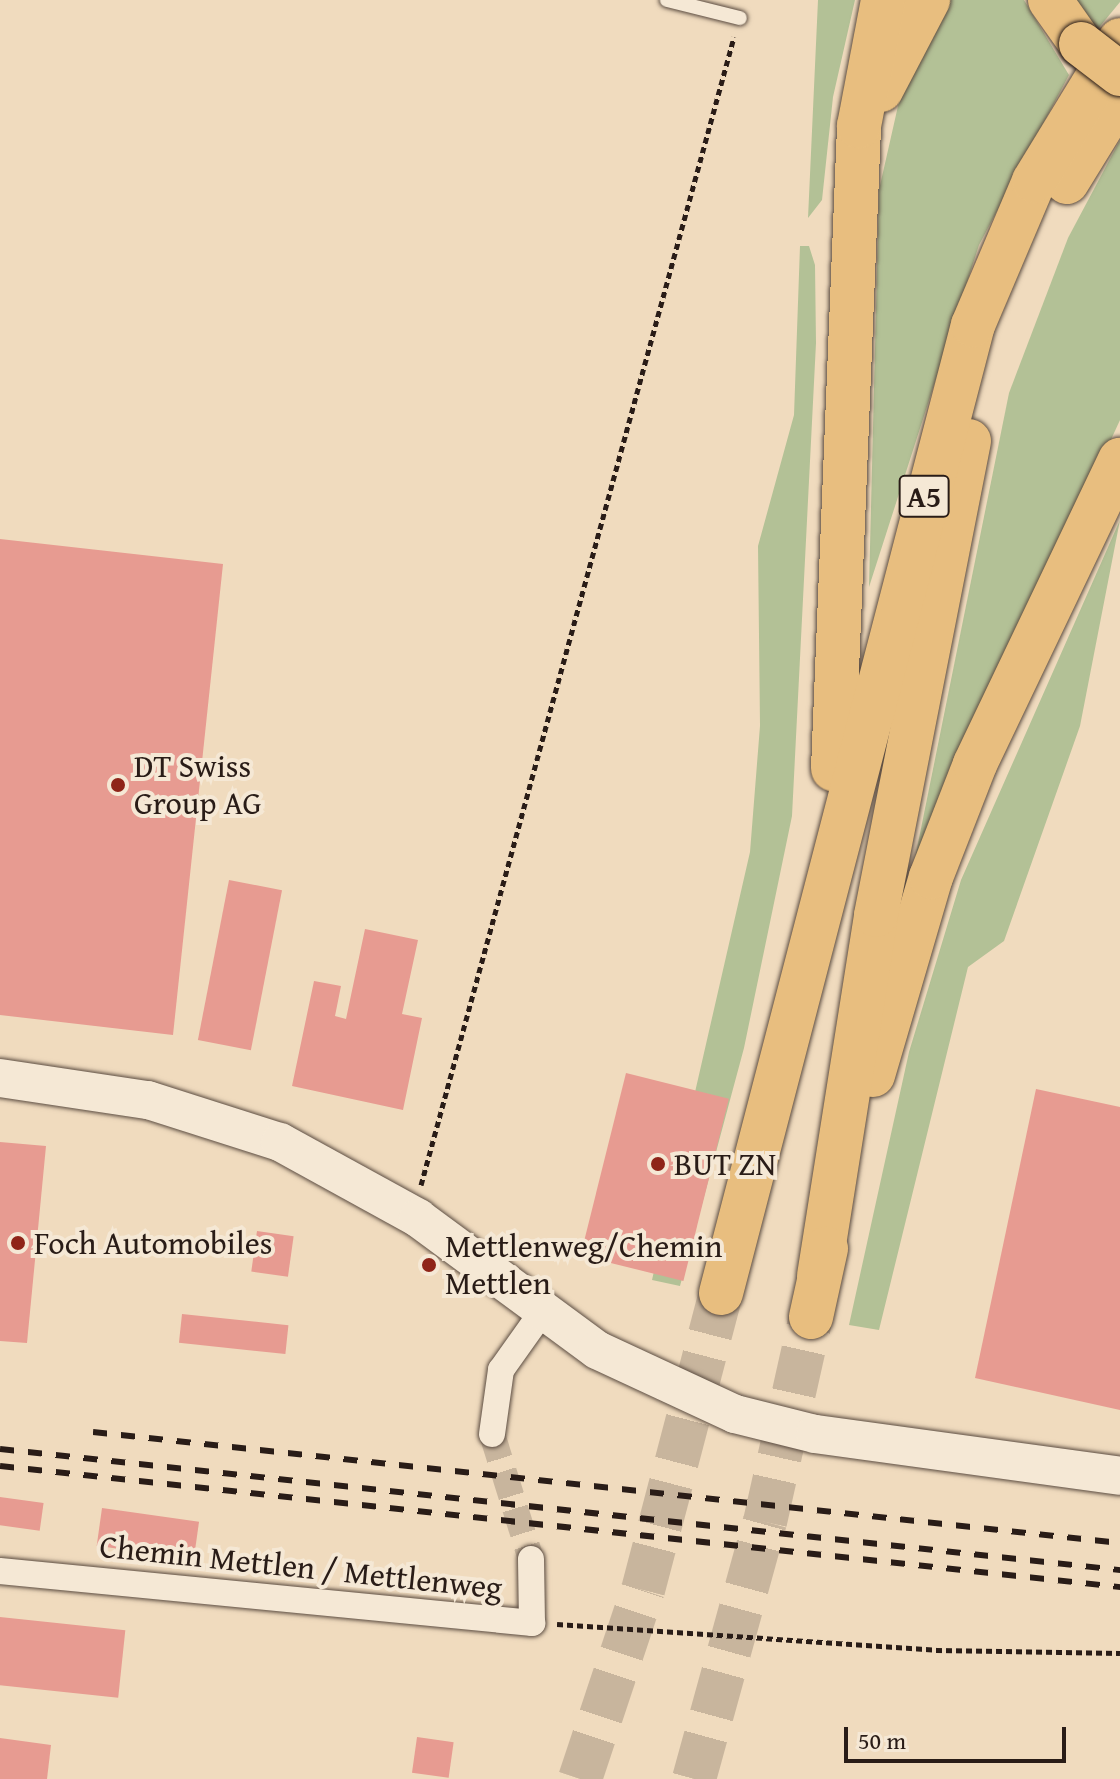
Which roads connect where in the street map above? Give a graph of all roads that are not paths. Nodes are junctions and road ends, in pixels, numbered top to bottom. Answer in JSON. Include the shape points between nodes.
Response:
{"nodes":[{"id":1,"x":667,"y":0,"type":"edge"},
{"id":2,"x":883,"y":0,"type":"edge"},
{"id":3,"x":928,"y":0,"type":"edge"},
{"id":4,"x":1050,"y":0,"type":"edge"},
{"id":5,"x":740,"y":18,"type":"road end"},
{"id":6,"x":1101,"y":42,"type":"edge"},
{"id":7,"x":1120,"y":74,"type":"edge"},
{"id":8,"x":1120,"y":96,"type":"edge"},
{"id":9,"x":854,"y":221,"type":"junction"},
{"id":10,"x":1120,"y":460,"type":"edge"},
{"id":11,"x":798,"y":981,"type":"junction"},
{"id":12,"x":0,"y":1078,"type":"edge"},
{"id":13,"x":721,"y":1293,"type":"tunnel mouth"},
{"id":14,"x":543,"y":1311,"type":"junction"},
{"id":15,"x":492,"y":1434,"type":"tunnel mouth"},
{"id":16,"x":1120,"y":1476,"type":"edge"},
{"id":17,"x":531,"y":1559,"type":"tunnel mouth"},
{"id":18,"x":0,"y":1571,"type":"edge"}],
"edges":[{"from":1,"to":5,"type":"lane"},
{"from":2,"to":9,"type":"highway","via":[[864,84]]},
{"from":3,"to":9,"type":"highway","via":[[877,102]]},
{"from":4,"to":6,"type":"highway"},
{"from":6,"to":7,"type":"highway","bridge":true},
{"from":6,"to":11,"type":"highway","number":"A5","via":[[973,325]]},
{"from":8,"to":10,"type":"highway","number":"A5","via":[[1066,183],[1023,278],[966,455],[848,1072],[815,1296],[931,877],[975,764]]},
{"from":9,"to":11,"type":"highway","via":[[838,729]]},
{"from":11,"to":13,"type":"highway","number":"A5"},
{"from":12,"to":14,"type":"main road","via":[[148,1100],[280,1142],[405,1210]]},
{"from":14,"to":15,"type":"street","via":[[501,1370]]},
{"from":14,"to":16,"type":"main road","via":[[597,1350],[735,1414],[815,1434]]},
{"from":17,"to":18,"type":"street","name":"Chemin Mettlen / Mettlenweg","via":[[532,1623]]}]}
